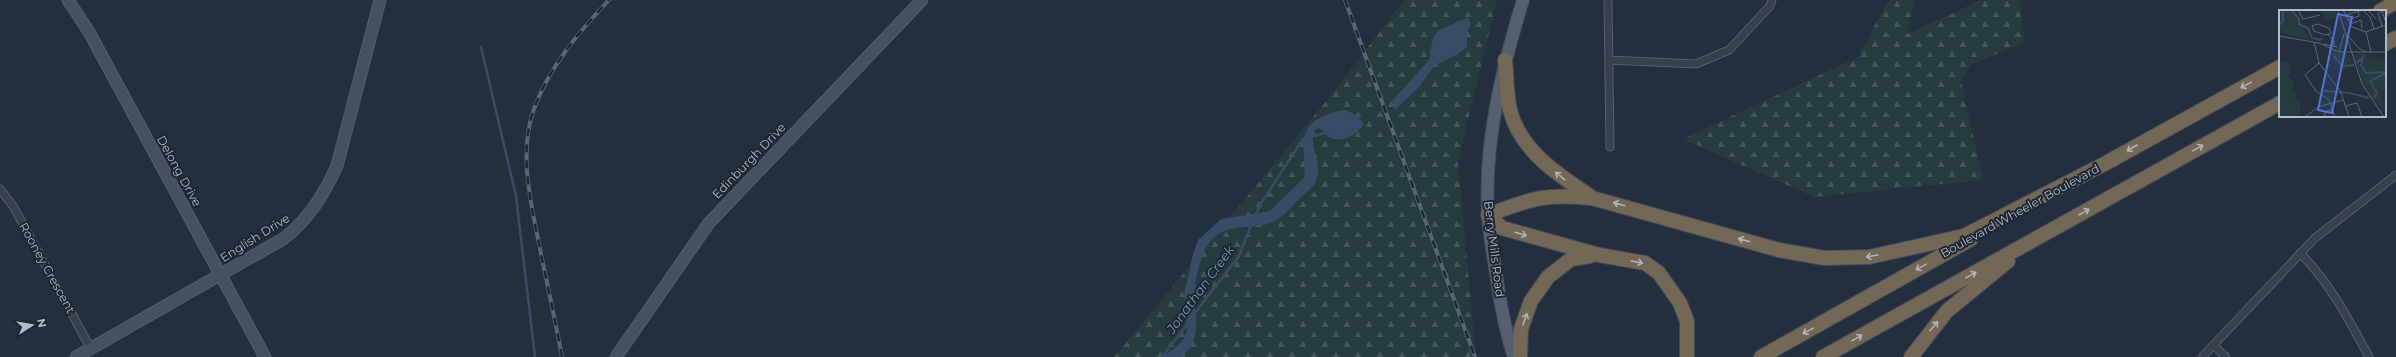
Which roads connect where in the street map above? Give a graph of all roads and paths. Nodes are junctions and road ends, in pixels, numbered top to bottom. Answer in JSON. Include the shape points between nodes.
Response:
{"nodes":[{"id":1,"x":68,"y":0,"type":"edge"},
{"id":2,"x":380,"y":0,"type":"edge"},
{"id":3,"x":922,"y":0,"type":"edge"},
{"id":4,"x":1523,"y":0,"type":"edge"},
{"id":5,"x":1608,"y":0,"type":"edge"},
{"id":6,"x":1772,"y":0,"type":"edge"},
{"id":7,"x":2396,"y":2,"type":"edge"},
{"id":8,"x":2382,"y":10,"type":"edge"},
{"id":9,"x":2396,"y":38,"type":"edge"},
{"id":10,"x":2386,"y":43,"type":"edge"},
{"id":11,"x":1505,"y":60,"type":"junction"},
{"id":12,"x":1609,"y":60,"type":"junction"},
{"id":13,"x":2279,"y":67,"type":"edge"},
{"id":14,"x":2279,"y":104,"type":"edge"},
{"id":15,"x":1610,"y":147,"type":"dead end"},
{"id":16,"x":2114,"y":159,"type":"junction"},
{"id":17,"x":2396,"y":174,"type":"edge"},
{"id":18,"x":0,"y":190,"type":"edge"},
{"id":19,"x":1592,"y":198,"type":"junction"},
{"id":20,"x":1488,"y":215,"type":"junction"},
{"id":21,"x":2037,"y":238,"type":"junction"},
{"id":22,"x":2300,"y":253,"type":"junction"},
{"id":23,"x":1599,"y":255,"type":"junction"},
{"id":24,"x":221,"y":275,"type":"junction"},
{"id":25,"x":2213,"y":345,"type":"junction"},
{"id":26,"x":91,"y":349,"type":"junction"},
{"id":27,"x":76,"y":357,"type":"edge"},
{"id":28,"x":265,"y":357,"type":"edge"},
{"id":29,"x":616,"y":357,"type":"edge"},
{"id":30,"x":1514,"y":357,"type":"edge"},
{"id":31,"x":1520,"y":357,"type":"edge"},
{"id":32,"x":1688,"y":357,"type":"edge"},
{"id":33,"x":1761,"y":357,"type":"edge"},
{"id":34,"x":1823,"y":357,"type":"edge"},
{"id":35,"x":1911,"y":357,"type":"edge"},
{"id":36,"x":2202,"y":357,"type":"edge"},
{"id":37,"x":2226,"y":357,"type":"edge"},
{"id":38,"x":2369,"y":357,"type":"edge"}],
"edges":[{"from":1,"to":24,"type":"street","name":"Delong Drive","via":[[89,32]]},
{"from":2,"to":24,"type":"street","name":"English Drive","via":[[344,140],[326,191],[299,227]]},
{"from":3,"to":29,"type":"street","name":"Edinburgh Drive","via":[[708,223]]},
{"from":4,"to":11,"type":"main road","name":"Berry Mills Road"},
{"from":5,"to":12,"type":"street"},
{"from":6,"to":12,"type":"street","via":[[1770,6],[1729,50],[1696,64]]},
{"from":7,"to":8,"type":"highway"},
{"from":9,"to":10,"type":"highway"},
{"from":19,"to":11,"type":"highway","one_way":true,"via":[[1542,162],[1522,135],[1510,110]]},
{"from":11,"to":20,"type":"main road","name":"Berry Mills Road","via":[[1488,160]]},
{"from":12,"to":15,"type":"street"},
{"from":13,"to":16,"type":"highway","name":"Boulevard Wheeler Boulevard","one_way":true},
{"from":21,"to":14,"type":"highway","one_way":true},
{"from":16,"to":19,"type":"highway","one_way":true,"via":[[1964,236],[1869,257],[1824,258],[1779,250]]},
{"from":16,"to":33,"type":"highway","name":"Boulevard Wheeler Boulevard","one_way":true},
{"from":17,"to":22,"type":"street","via":[[2315,238]]},
{"from":18,"to":26,"type":"street","name":"Rooney Crescent","via":[[13,206]]},
{"from":19,"to":20,"type":"highway","via":[[1542,196]]},
{"from":20,"to":23,"type":"highway","one_way":true,"via":[[1502,228]]},
{"from":20,"to":30,"type":"main road","name":"Berry Mills Road","via":[[1499,294]]},
{"from":34,"to":21,"type":"highway","one_way":true},
{"from":35,"to":21,"type":"highway","one_way":true,"via":[[1947,311]]},
{"from":22,"to":25,"type":"street"},
{"from":22,"to":38,"type":"street","via":[[2318,271],[2347,315]]},
{"from":31,"to":23,"type":"highway","one_way":true,"via":[[1521,329],[1531,301],[1548,277],[1571,259]]},
{"from":23,"to":32,"type":"highway","one_way":true,"via":[[1645,263],[1659,273],[1680,303],[1687,320]]},
{"from":24,"to":26,"type":"street","name":"English Drive"},
{"from":24,"to":28,"type":"street","name":"Delong Drive"},
{"from":25,"to":36,"type":"street"},
{"from":25,"to":37,"type":"street"},
{"from":26,"to":27,"type":"street","name":"English Drive"}]}
